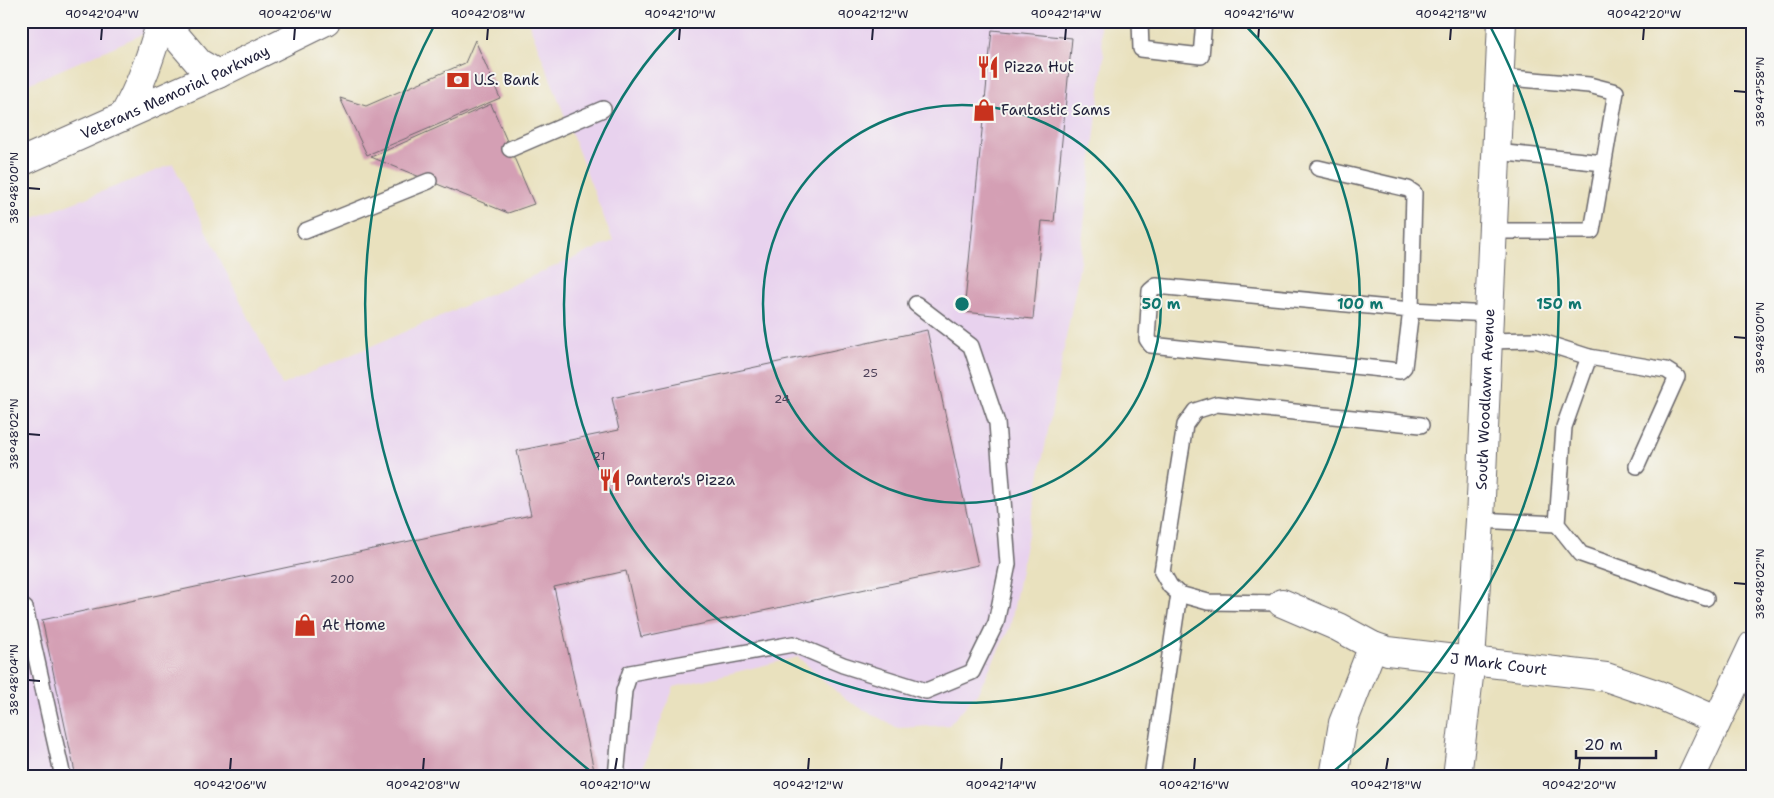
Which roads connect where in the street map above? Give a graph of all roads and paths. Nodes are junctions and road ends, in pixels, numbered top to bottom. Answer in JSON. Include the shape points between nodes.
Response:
{"nodes":[{"id":1,"x":162,"y":21,"type":"edge"},
{"id":2,"x":326,"y":21,"type":"edge"},
{"id":3,"x":1140,"y":21,"type":"edge"},
{"id":4,"x":1204,"y":21,"type":"edge"},
{"id":5,"x":1502,"y":21,"type":"edge"},
{"id":6,"x":218,"y":74,"type":"junction"},
{"id":7,"x":1500,"y":77,"type":"junction"},
{"id":8,"x":603,"y":109,"type":"dead end"},
{"id":9,"x":123,"y":117,"type":"junction"},
{"id":10,"x":510,"y":149,"type":"dead end"},
{"id":11,"x":1496,"y":152,"type":"junction"},
{"id":12,"x":21,"y":162,"type":"edge"},
{"id":13,"x":1604,"y":163,"type":"junction"},
{"id":14,"x":1318,"y":168,"type":"dead end"},
{"id":15,"x":430,"y":181,"type":"dead end"},
{"id":16,"x":305,"y":231,"type":"dead end"},
{"id":17,"x":1493,"y":231,"type":"junction"},
{"id":18,"x":916,"y":304,"type":"dead end"},
{"id":19,"x":1411,"y":310,"type":"junction"},
{"id":20,"x":1490,"y":314,"type":"junction"},
{"id":21,"x":1488,"y":341,"type":"junction"},
{"id":22,"x":1590,"y":357,"type":"junction"},
{"id":23,"x":1421,"y":425,"type":"dead end"},
{"id":24,"x":1636,"y":466,"type":"dead end"},
{"id":25,"x":1480,"y":520,"type":"junction"},
{"id":26,"x":1557,"y":524,"type":"junction"},
{"id":27,"x":1179,"y":594,"type":"junction"},
{"id":28,"x":1706,"y":598,"type":"dead end"},
{"id":29,"x":1282,"y":603,"type":"joint"},
{"id":30,"x":25,"y":608,"type":"dead end"},
{"id":31,"x":1753,"y":645,"type":"edge"},
{"id":32,"x":1373,"y":646,"type":"junction"},
{"id":33,"x":1471,"y":660,"type":"junction"},
{"id":34,"x":1716,"y":720,"type":"junction"},
{"id":35,"x":63,"y":777,"type":"edge"},
{"id":36,"x":616,"y":777,"type":"edge"},
{"id":37,"x":1152,"y":777,"type":"edge"},
{"id":38,"x":1334,"y":777,"type":"edge"},
{"id":39,"x":1457,"y":777,"type":"edge"},
{"id":40,"x":1691,"y":777,"type":"edge"}],
"edges":[{"from":1,"to":6,"type":"street","via":[[199,63]]},
{"from":1,"to":9,"type":"street","via":[[138,91]]},
{"from":2,"to":6,"type":"street","name":"Veterans Memorial Parkway"},
{"from":3,"to":4,"type":"lane","via":[[1141,49],[1201,56]]},
{"from":5,"to":7,"type":"street","name":"South Woodlawn Avenue"},
{"from":6,"to":9,"type":"street","name":"Veterans Memorial Parkway"},
{"from":7,"to":11,"type":"street","name":"South Woodlawn Avenue"},
{"from":7,"to":13,"type":"lane","via":[[1589,85],[1616,92]]},
{"from":8,"to":10,"type":"lane"},
{"from":9,"to":12,"type":"street","name":"Veterans Memorial Parkway"},
{"from":11,"to":13,"type":"lane"},
{"from":11,"to":17,"type":"street","name":"South Woodlawn Avenue"},
{"from":13,"to":17,"type":"lane","via":[[1592,231]]},
{"from":14,"to":19,"type":"lane","via":[[1414,193]]},
{"from":15,"to":16,"type":"lane"},
{"from":17,"to":20,"type":"street","name":"South Woodlawn Avenue"},
{"from":18,"to":36,"type":"lane","via":[[971,346],[997,423],[1008,564],[996,624],[972,672],[926,691],[843,666],[793,644],[630,673],[624,691]]},
{"from":19,"to":19,"type":"lane","via":[[1156,286],[1150,291],[1147,339],[1151,345],[1400,371],[1404,367]]},
{"from":19,"to":20,"type":"lane"},
{"from":20,"to":21,"type":"street","name":"South Woodlawn Avenue"},
{"from":21,"to":22,"type":"lane","via":[[1536,340]]},
{"from":21,"to":25,"type":"street","name":"South Woodlawn Avenue"},
{"from":22,"to":24,"type":"lane","via":[[1666,370],[1677,377]]},
{"from":22,"to":26,"type":"lane","via":[[1564,427]]},
{"from":23,"to":27,"type":"lane","via":[[1217,404],[1195,411],[1185,425],[1162,572]]},
{"from":25,"to":26,"type":"lane"},
{"from":25,"to":33,"type":"street","name":"South Woodlawn Avenue"},
{"from":26,"to":28,"type":"lane","via":[[1581,554]]},
{"from":27,"to":29,"type":"lane","via":[[1208,602]]},
{"from":27,"to":37,"type":"lane"},
{"from":29,"to":32,"type":"street","name":"J Mark Court"},
{"from":30,"to":35,"type":"lane"},
{"from":31,"to":34,"type":"street"},
{"from":32,"to":33,"type":"street","name":"J Mark Court","via":[[1388,651]]},
{"from":32,"to":38,"type":"street","via":[[1343,723]]},
{"from":33,"to":34,"type":"street","name":"J Mark Court","via":[[1606,677],[1659,695]]},
{"from":33,"to":39,"type":"street","name":"South Woodlawn Avenue"},
{"from":34,"to":40,"type":"street"}]}
